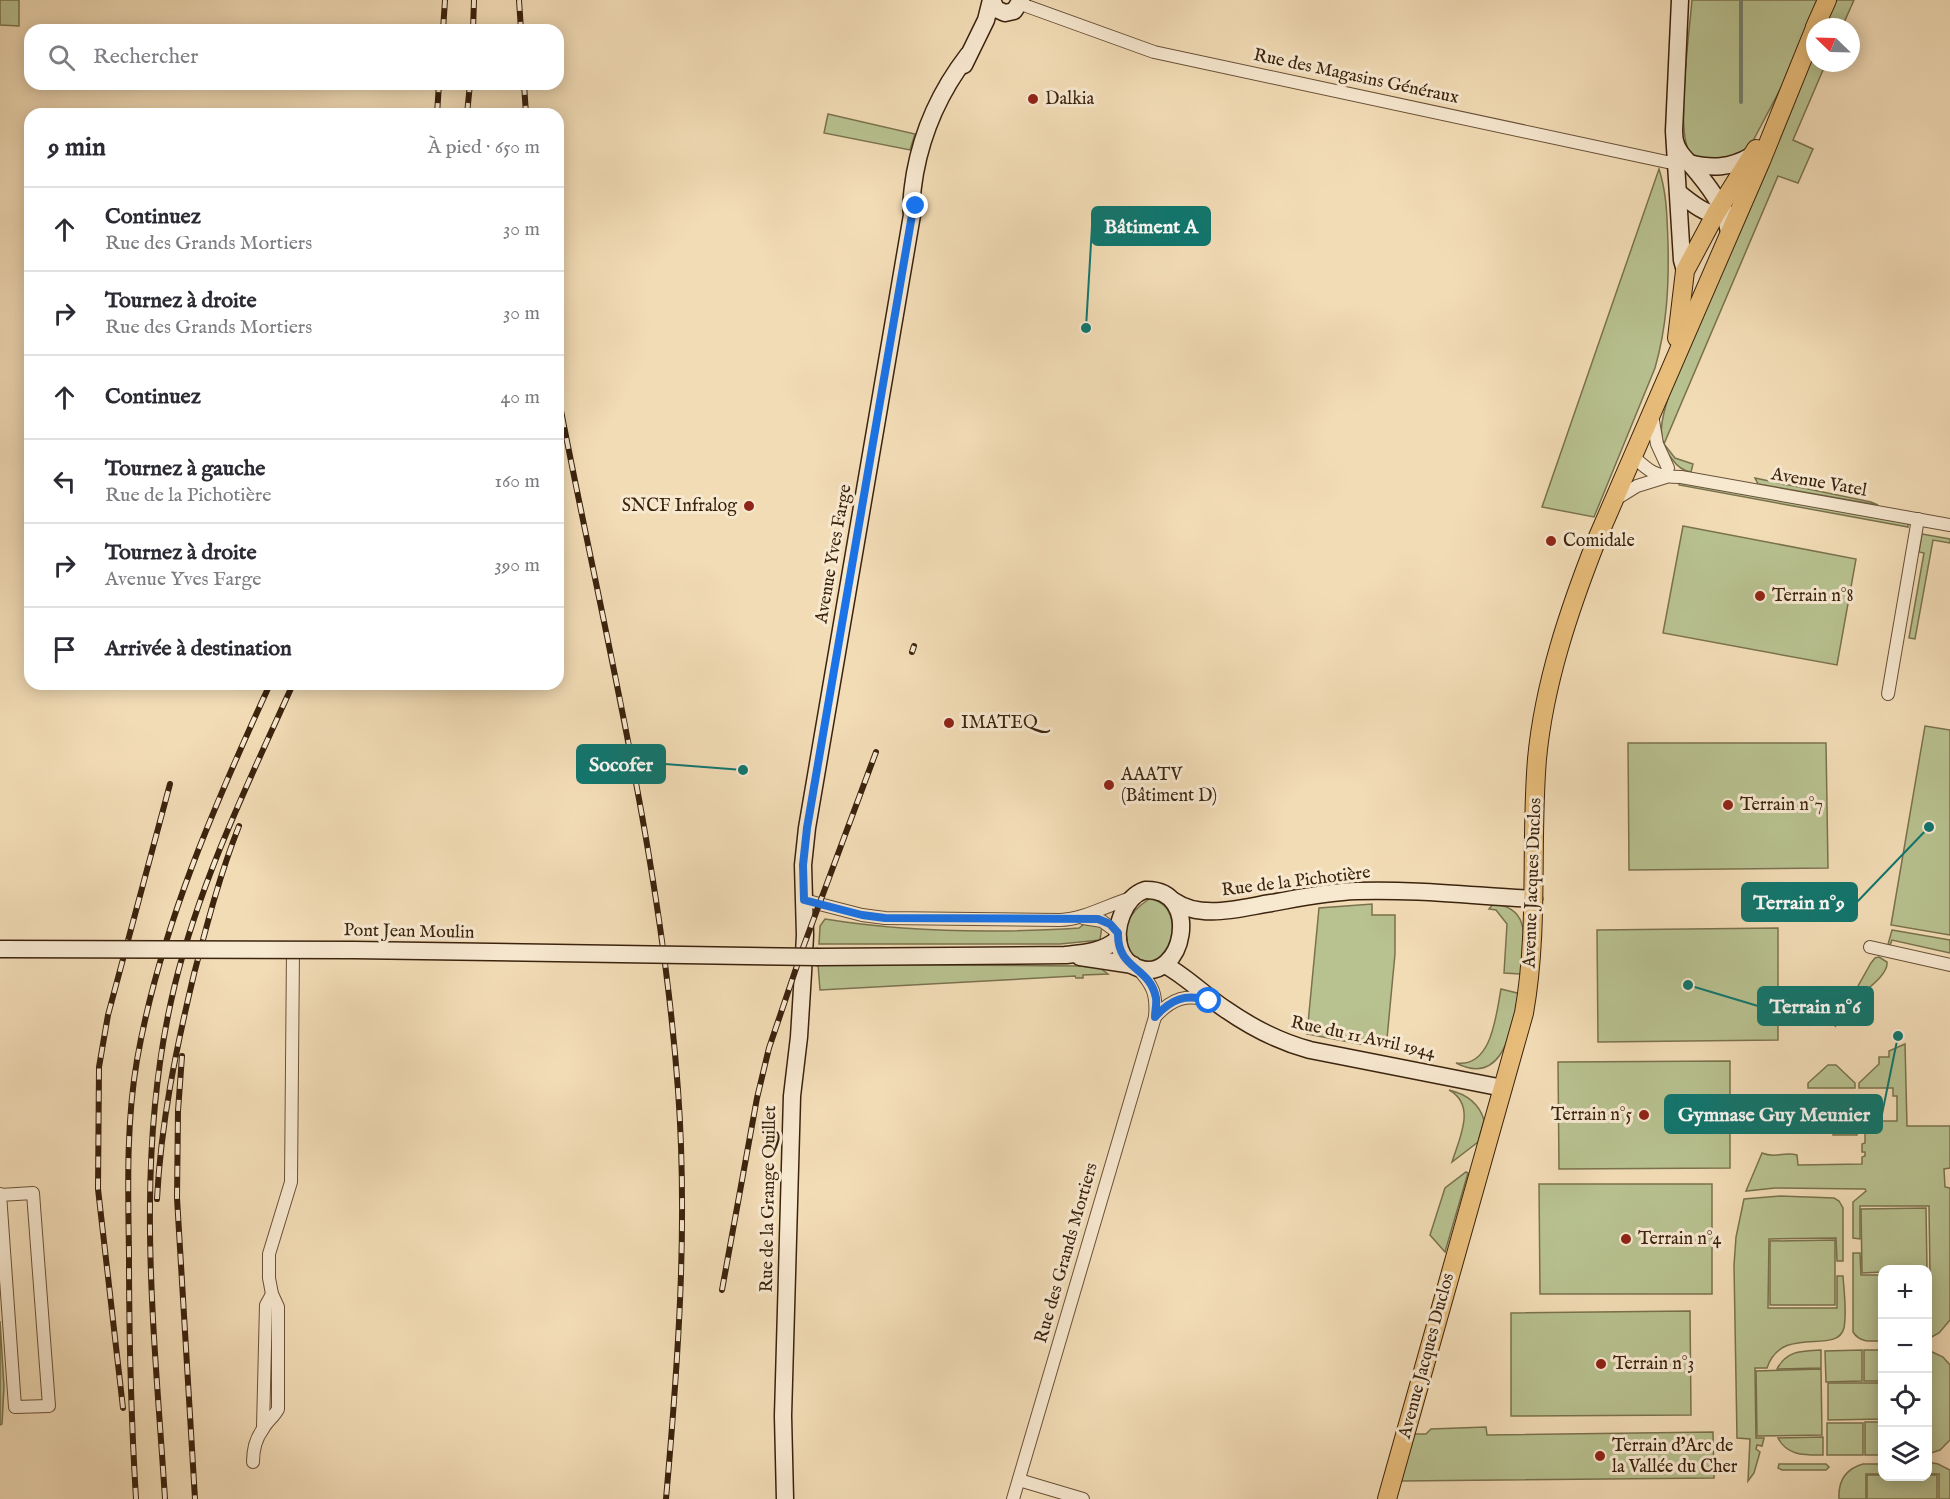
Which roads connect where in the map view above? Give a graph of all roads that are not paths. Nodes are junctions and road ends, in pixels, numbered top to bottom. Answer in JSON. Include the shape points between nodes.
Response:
{"nodes":[{"id":1,"x":992,"y":0,"type":"edge"},
{"id":2,"x":1680,"y":0,"type":"edge"},
{"id":3,"x":1827,"y":0,"type":"edge"},
{"id":4,"x":1021,"y":2,"type":"edge"},
{"id":5,"x":1005,"y":13,"type":"junction"},
{"id":6,"x":1819,"y":18,"type":"edge"},
{"id":7,"x":980,"y":31,"type":"junction"},
{"id":8,"x":1806,"y":49,"type":"edge"},
{"id":9,"x":1785,"y":101,"type":"junction"},
{"id":10,"x":1751,"y":156,"type":"junction"},
{"id":11,"x":1682,"y":163,"type":"junction"},
{"id":12,"x":1679,"y":193,"type":"junction"},
{"id":13,"x":1726,"y":215,"type":"junction"},
{"id":14,"x":1685,"y":271,"type":"junction"},
{"id":15,"x":1674,"y":358,"type":"junction"},
{"id":16,"x":1651,"y":411,"type":"junction"},
{"id":17,"x":1632,"y":455,"type":"junction"},
{"id":18,"x":1667,"y":472,"type":"junction"},
{"id":19,"x":1613,"y":502,"type":"junction"},
{"id":20,"x":1918,"y":519,"type":"junction"},
{"id":21,"x":1950,"y":525,"type":"edge"},
{"id":22,"x":1888,"y":694,"type":"dead end"},
{"id":23,"x":1131,"y":898,"type":"junction"},
{"id":24,"x":1534,"y":899,"type":"junction"},
{"id":25,"x":804,"y":900,"type":"junction"},
{"id":26,"x":1174,"y":901,"type":"junction"},
{"id":27,"x":1076,"y":919,"type":"junction"},
{"id":28,"x":1118,"y":936,"type":"junction"},
{"id":29,"x":1870,"y":947,"type":"dead end"},
{"id":30,"x":0,"y":949,"type":"edge"},
{"id":31,"x":293,"y":950,"type":"junction"},
{"id":32,"x":1065,"y":955,"type":"junction"},
{"id":33,"x":1164,"y":965,"type":"junction"},
{"id":34,"x":1950,"y":965,"type":"edge"},
{"id":35,"x":1135,"y":967,"type":"junction"},
{"id":36,"x":1156,"y":1001,"type":"junction"},
{"id":37,"x":1227,"y":1011,"type":"junction"},
{"id":38,"x":1155,"y":1017,"type":"junction"},
{"id":39,"x":1503,"y":1088,"type":"junction"},
{"id":40,"x":0,"y":1194,"type":"edge"},
{"id":41,"x":1401,"y":1452,"type":"junction"},
{"id":42,"x":253,"y":1462,"type":"dead end"},
{"id":43,"x":1019,"y":1480,"type":"junction"},
{"id":44,"x":785,"y":1499,"type":"edge"},
{"id":45,"x":1013,"y":1499,"type":"edge"},
{"id":46,"x":1083,"y":1499,"type":"edge"},
{"id":47,"x":1382,"y":1499,"type":"edge"},
{"id":48,"x":1387,"y":1499,"type":"edge"}],
"edges":[{"from":1,"to":5,"type":"main road","via":[[996,9]]},
{"from":1,"to":7,"type":"main road","name":"Avenue Yves Farge"},
{"from":2,"to":11,"type":"main road","via":[[1675,140]]},
{"from":3,"to":6,"type":"main road"},
{"from":4,"to":5,"type":"main road","name":"Avenue Yves Farge","via":[[1014,11]]},
{"from":4,"to":11,"type":"street","name":"Rue des Magasins Généraux","via":[[1154,52]]},
{"from":5,"to":7,"type":"main road","name":"Avenue Yves Farge","via":[[993,17]]},
{"from":7,"to":25,"type":"main road","name":"Avenue Yves Farge","via":[[924,135],[911,196],[912,215],[808,819]]},
{"from":8,"to":9,"type":"main road"},
{"from":9,"to":10,"type":"main road"},
{"from":9,"to":13,"type":"main road"},
{"from":10,"to":11,"type":"main road","via":[[1721,168]]},
{"from":10,"to":13,"type":"main road"},
{"from":11,"to":12,"type":"main road"},
{"from":11,"to":13,"type":"main road"},
{"from":12,"to":13,"type":"main road","via":[[1697,207]]},
{"from":12,"to":14,"type":"main road"},
{"from":13,"to":14,"type":"main road"},
{"from":13,"to":15,"type":"main road","name":"Avenue Jacques Duclos"},
{"from":14,"to":15,"type":"main road"},
{"from":15,"to":16,"type":"main road","name":"Avenue Jacques Duclos"},
{"from":16,"to":17,"type":"main road","name":"Avenue Jacques Duclos"},
{"from":16,"to":18,"type":"street"},
{"from":17,"to":18,"type":"street","name":"Avenue Vatel","via":[[1657,461]]},
{"from":17,"to":19,"type":"main road","name":"Avenue Jacques Duclos"},
{"from":18,"to":19,"type":"street"},
{"from":18,"to":20,"type":"street","name":"Avenue Vatel"},
{"from":19,"to":24,"type":"main road","name":"Avenue Jacques Duclos","via":[[1580,583],[1546,700],[1535,794]]},
{"from":20,"to":21,"type":"street","name":"Avenue Vatel"},
{"from":20,"to":22,"type":"street"},
{"from":23,"to":26,"type":"main road","via":[[1150,890]]},
{"from":23,"to":27,"type":"street"},
{"from":23,"to":28,"type":"main road"},
{"from":24,"to":26,"type":"main road","name":"Rue de la Pichotière","via":[[1355,891],[1205,912],[1184,908]]},
{"from":24,"to":39,"type":"main road","name":"Avenue Jacques Duclos","via":[[1530,980]]},
{"from":25,"to":27,"type":"street","via":[[885,918]]},
{"from":25,"to":44,"type":"main road","name":"Rue de la Grange Quillet","via":[[805,935],[792,1096],[783,1416]]},
{"from":26,"to":33,"type":"main road","via":[[1180,915],[1180,935],[1173,957]]},
{"from":27,"to":28,"type":"street","via":[[1098,919],[1110,924]]},
{"from":28,"to":32,"type":"main road","via":[[1099,950]]},
{"from":28,"to":35,"type":"main road","via":[[1121,952]]},
{"from":29,"to":34,"type":"street"},
{"from":30,"to":31,"type":"main road","name":"Pont Jean Moulin","bridge":true},
{"from":31,"to":32,"type":"main road","name":"Pont Jean Moulin","bridge":true,"via":[[818,957]]},
{"from":31,"to":42,"type":"street","via":[[291,1182],[269,1254],[269,1278],[278,1307],[278,1409],[263,1427]]},
{"from":32,"to":35,"type":"main road"},
{"from":33,"to":35,"type":"main road","via":[[1147,970]]},
{"from":33,"to":36,"type":"street","name":"Rue des Grands Mortiers"},
{"from":33,"to":37,"type":"main road","name":"Rue du 11 Avril 1944"},
{"from":35,"to":36,"type":"street","via":[[1152,986]]},
{"from":36,"to":38,"type":"street","name":"Rue des Grands Mortiers"},
{"from":37,"to":38,"type":"street","via":[[1209,1001],[1187,997],[1169,1003]]},
{"from":37,"to":39,"type":"main road","name":"Rue du 11 Avril 1944","via":[[1297,1047]]},
{"from":38,"to":43,"type":"street","name":"Rue des Grands Mortiers"},
{"from":39,"to":41,"type":"main road","name":"Avenue Jacques Duclos"},
{"from":40,"to":40,"type":"street","via":[[33,1193],[49,1406],[15,1407]]},
{"from":41,"to":47,"type":"main road","name":"Avenue Jacques Duclos"},
{"from":41,"to":48,"type":"main road","name":"Avenue Jacques Duclos"},
{"from":43,"to":45,"type":"street","name":"Rue des Grands Mortiers"},
{"from":43,"to":46,"type":"street"}]}
